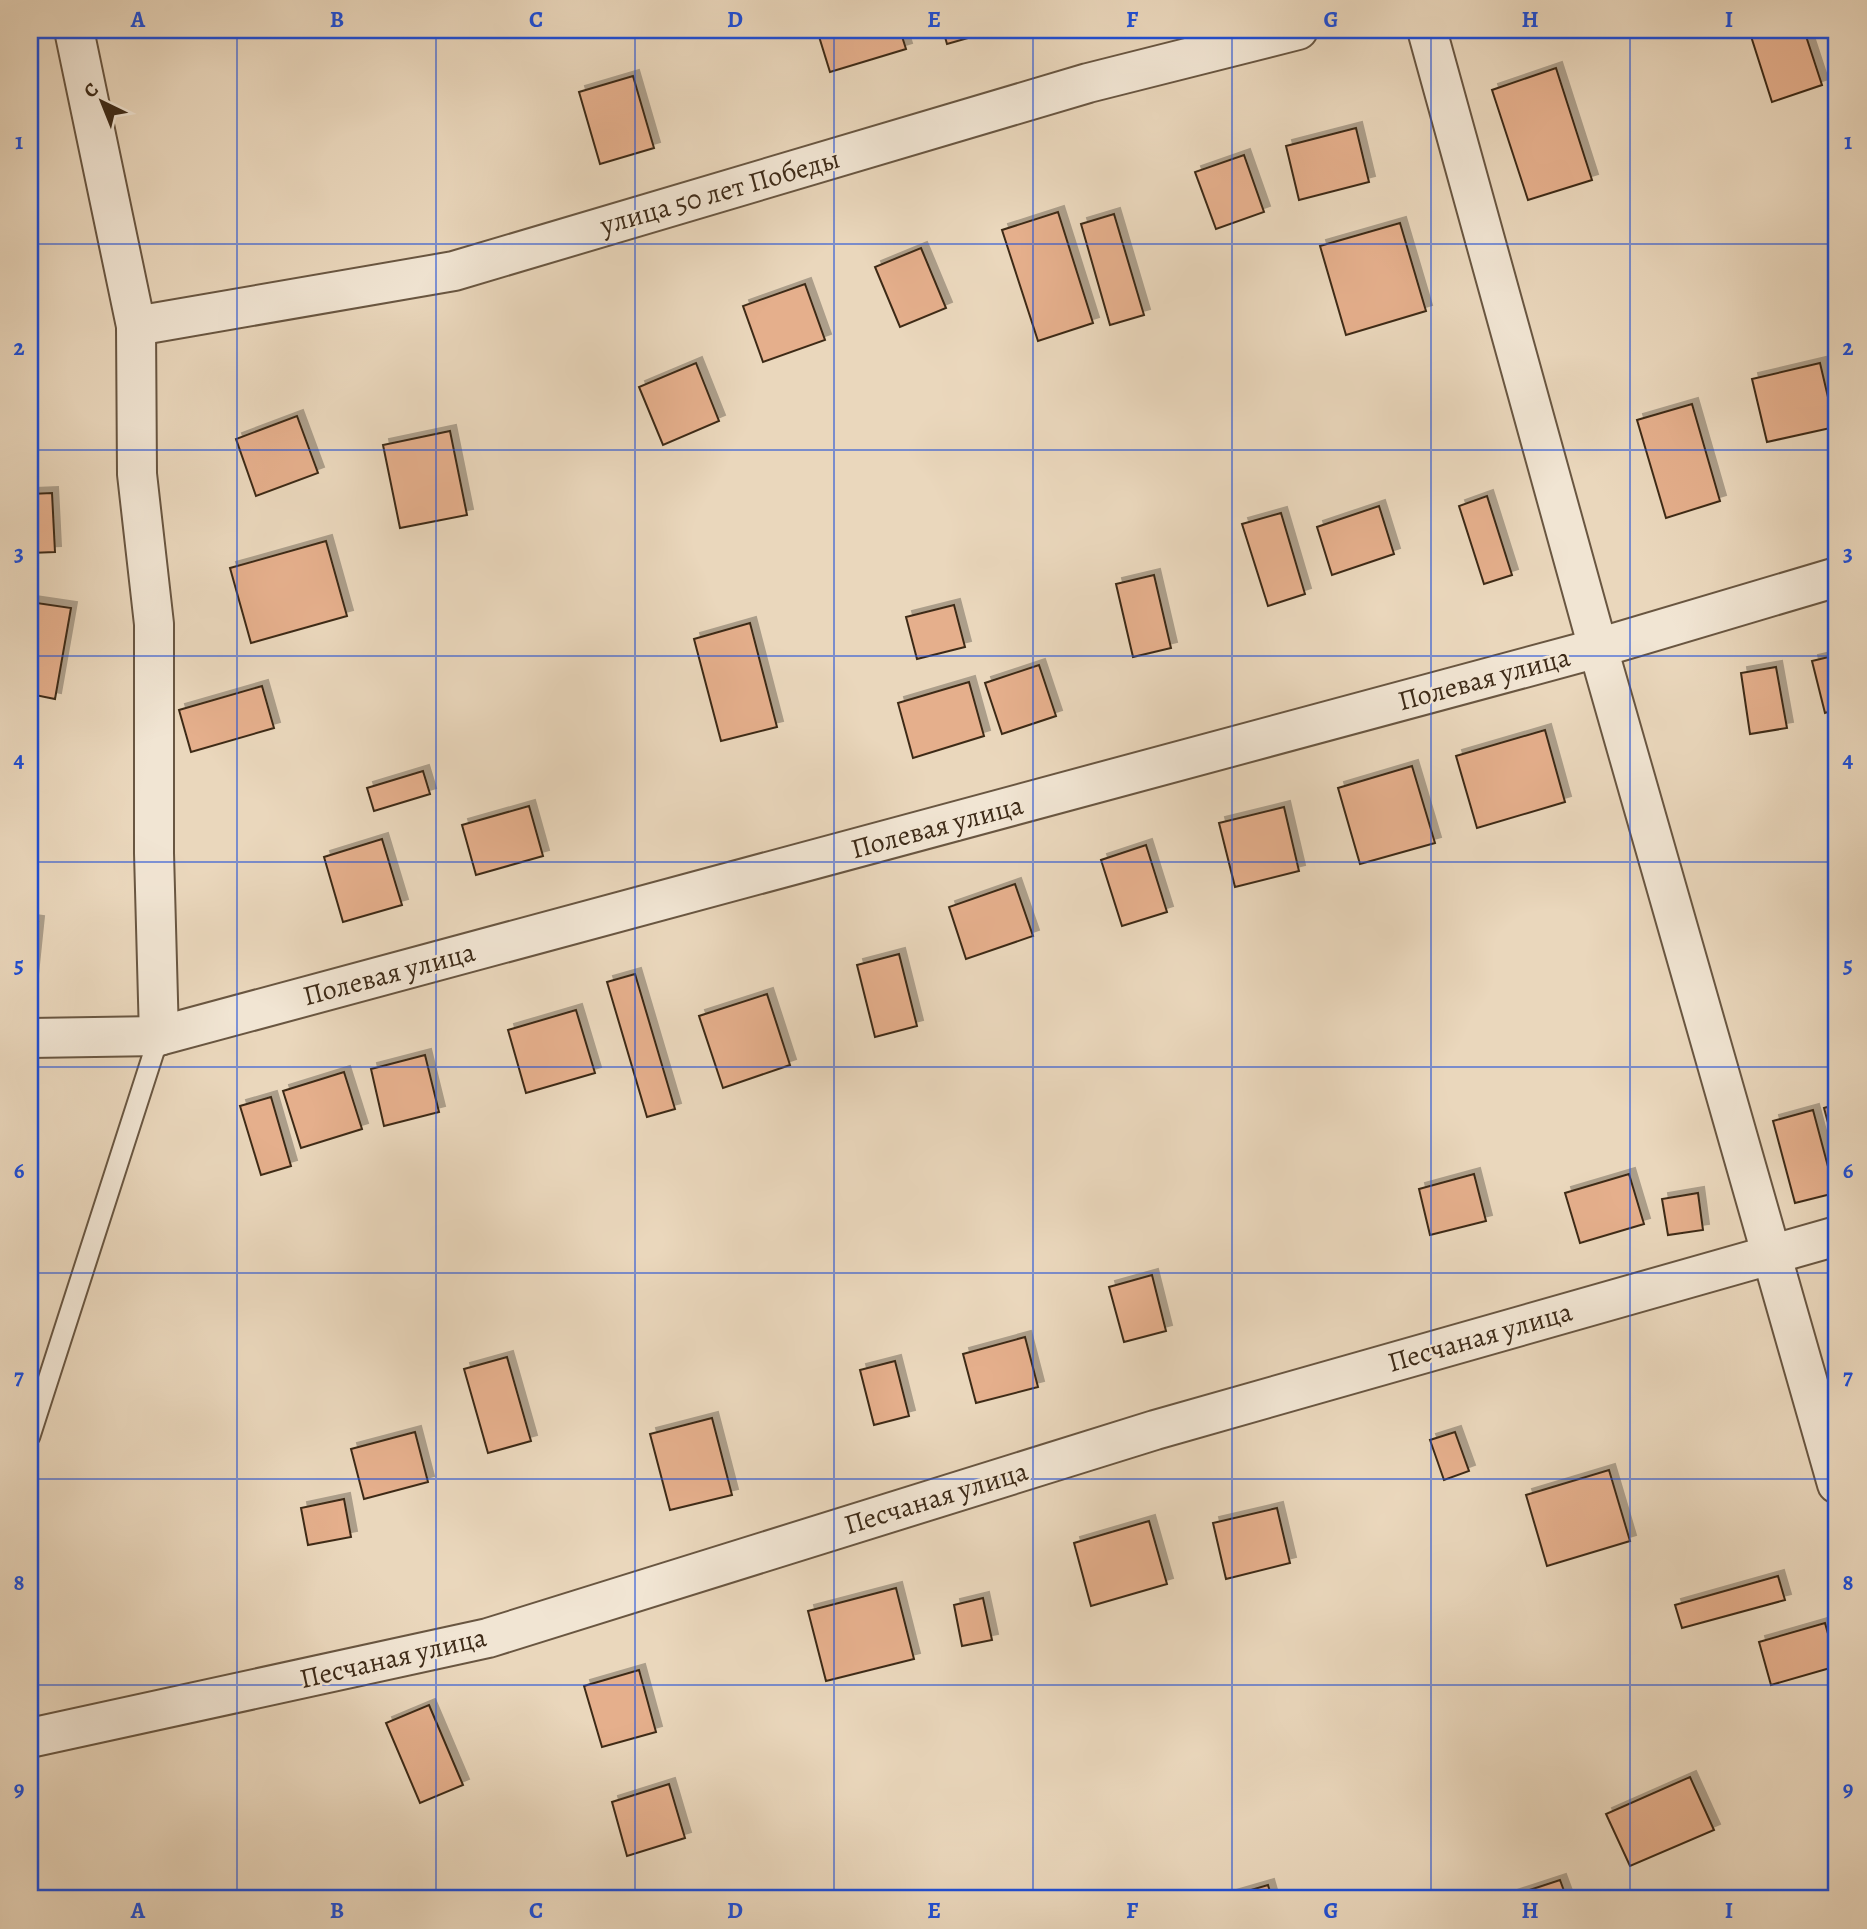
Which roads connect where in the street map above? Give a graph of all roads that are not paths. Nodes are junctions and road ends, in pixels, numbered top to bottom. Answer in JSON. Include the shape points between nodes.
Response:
{"nodes":[{"id":1,"x":74,"y":30,"type":"edge"},
{"id":2,"x":1298,"y":30,"type":"edge"},
{"id":3,"x":1427,"y":30,"type":"edge"},
{"id":4,"x":136,"y":326,"type":"junction"},
{"id":5,"x":1837,"y":577,"type":"edge"},
{"id":6,"x":1598,"y":648,"type":"junction"},
{"id":7,"x":159,"y":1036,"type":"junction"},
{"id":8,"x":30,"y":1038,"type":"edge"},
{"id":9,"x":1837,"y":1236,"type":"edge"},
{"id":10,"x":1773,"y":1253,"type":"junction"},
{"id":11,"x":31,"y":1428,"type":"edge"},
{"id":12,"x":1837,"y":1484,"type":"edge"},
{"id":13,"x":30,"y":1738,"type":"edge"}],
"edges":[{"from":1,"to":4,"type":"street"},
{"from":2,"to":4,"type":"street","name":"улица 50 лет Победы","via":[[1088,83],[454,271]]},
{"from":3,"to":6,"type":"street"},
{"from":4,"to":7,"type":"street","via":[[137,474],[154,624]]},
{"from":5,"to":6,"type":"street","name":"Полевая улица"},
{"from":6,"to":7,"type":"street","name":"Полевая улица"},
{"from":6,"to":10,"type":"street"},
{"from":7,"to":8,"type":"street","name":"Полевая улица"},
{"from":7,"to":11,"type":"lane"},
{"from":9,"to":10,"type":"street","name":"Песчаная улица"},
{"from":10,"to":12,"type":"street"},
{"from":10,"to":13,"type":"street","name":"Песчаная улица","via":[[1142,1434],[488,1638]]}]}
